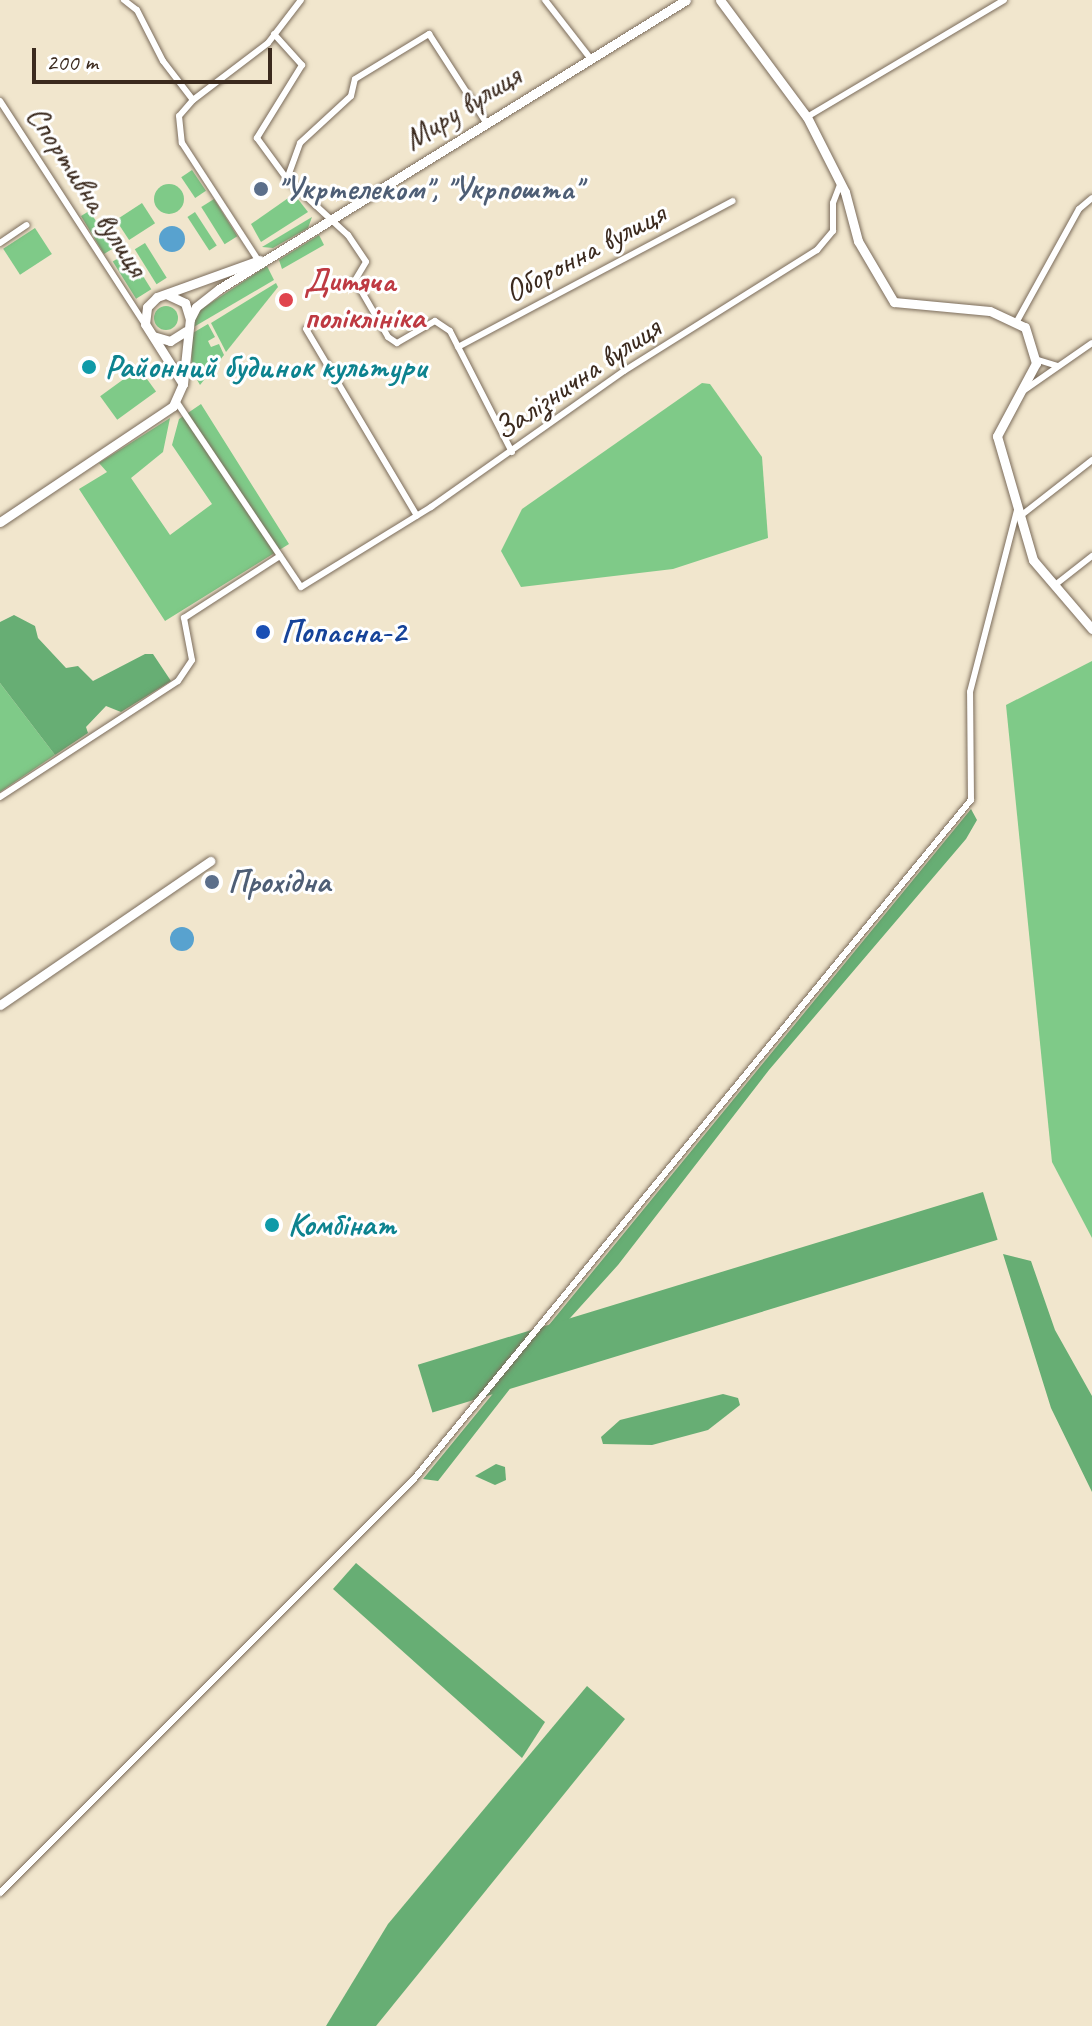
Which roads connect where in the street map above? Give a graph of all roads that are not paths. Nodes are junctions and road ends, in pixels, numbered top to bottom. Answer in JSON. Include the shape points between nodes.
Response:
{"nodes":[{"id":1,"x":124,"y":0,"type":"edge"},
{"id":2,"x":140,"y":0,"type":"edge"},
{"id":3,"x":301,"y":0,"type":"edge"},
{"id":4,"x":545,"y":0,"type":"edge"},
{"id":5,"x":686,"y":0,"type":"edge"},
{"id":6,"x":720,"y":0,"type":"edge"},
{"id":7,"x":1004,"y":0,"type":"edge"},
{"id":8,"x":137,"y":10,"type":"junction"},
{"id":9,"x":274,"y":34,"type":"junction"},
{"id":10,"x":591,"y":59,"type":"junction"},
{"id":11,"x":193,"y":100,"type":"junction"},
{"id":12,"x":0,"y":101,"type":"edge"},
{"id":13,"x":807,"y":117,"type":"junction"},
{"id":14,"x":487,"y":124,"type":"junction"},
{"id":15,"x":287,"y":179,"type":"junction"},
{"id":16,"x":841,"y":182,"type":"junction"},
{"id":17,"x":1092,"y":198,"type":"edge"},
{"id":18,"x":733,"y":201,"type":"dead end"},
{"id":19,"x":329,"y":221,"type":"junction"},
{"id":20,"x":27,"y":225,"type":"dead end"},
{"id":21,"x":0,"y":243,"type":"edge"},
{"id":22,"x":262,"y":260,"type":"junction"},
{"id":23,"x":168,"y":295,"type":"junction"},
{"id":24,"x":149,"y":304,"type":"junction"},
{"id":25,"x":135,"y":307,"type":"junction"},
{"id":26,"x":1016,"y":323,"type":"junction"},
{"id":27,"x":145,"y":324,"type":"junction"},
{"id":28,"x":189,"y":324,"type":"junction"},
{"id":29,"x":306,"y":329,"type":"dead end"},
{"id":30,"x":153,"y":336,"type":"junction"},
{"id":31,"x":1092,"y":343,"type":"edge"},
{"id":32,"x":458,"y":347,"type":"junction"},
{"id":33,"x":1035,"y":359,"type":"junction"},
{"id":34,"x":1058,"y":366,"type":"junction"},
{"id":35,"x":183,"y":384,"type":"junction"},
{"id":36,"x":1023,"y":391,"type":"junction"},
{"id":37,"x":176,"y":401,"type":"junction"},
{"id":38,"x":512,"y":452,"type":"junction"},
{"id":39,"x":1092,"y":460,"type":"edge"},
{"id":40,"x":1019,"y":500,"type":"junction"},
{"id":41,"x":1023,"y":514,"type":"junction"},
{"id":42,"x":417,"y":516,"type":"junction"},
{"id":43,"x":0,"y":522,"type":"edge"},
{"id":44,"x":280,"y":556,"type":"junction"},
{"id":45,"x":1092,"y":556,"type":"edge"},
{"id":46,"x":1055,"y":585,"type":"junction"},
{"id":47,"x":1092,"y":629,"type":"edge"},
{"id":48,"x":0,"y":797,"type":"edge"},
{"id":49,"x":210,"y":861,"type":"dead end"},
{"id":50,"x":0,"y":1005,"type":"edge"},
{"id":51,"x":0,"y":1893,"type":"edge"}],
"edges":[{"from":1,"to":8,"type":"street"},
{"from":2,"to":8,"type":"street"},
{"from":3,"to":9,"type":"street"},
{"from":4,"to":10,"type":"street"},
{"from":5,"to":10,"type":"street","name":"Миру вулиця"},
{"from":6,"to":13,"type":"street"},
{"from":7,"to":13,"type":"street"},
{"from":8,"to":11,"type":"street","via":[[163,61]]},
{"from":9,"to":11,"type":"street","via":[[233,74]]},
{"from":9,"to":15,"type":"street","via":[[302,65],[257,138]]},
{"from":10,"to":14,"type":"street","name":"Миру вулиця"},
{"from":11,"to":22,"type":"street","via":[[179,116],[182,143]]},
{"from":12,"to":25,"type":"street","name":"Спортивна вулиця"},
{"from":13,"to":16,"type":"street"},
{"from":14,"to":15,"type":"street","via":[[429,34],[355,79],[351,96],[300,143]]},
{"from":14,"to":19,"type":"street","name":"Миру вулиця"},
{"from":15,"to":19,"type":"street"},
{"from":16,"to":26,"type":"street","via":[[858,241],[894,302],[990,311]]},
{"from":16,"to":38,"type":"street","name":"Залізнична вулиця","via":[[833,203],[833,231],[817,250],[624,371]]},
{"from":17,"to":26,"type":"street","via":[[1079,209]]},
{"from":18,"to":32,"type":"street","name":"Оборонна вулиця"},
{"from":19,"to":22,"type":"street","name":"Миру вулиця"},
{"from":19,"to":32,"type":"street","via":[[348,235],[366,262],[355,280],[388,337],[397,343],[435,321],[450,331]]},
{"from":20,"to":21,"type":"street"},
{"from":22,"to":23,"type":"street"},
{"from":22,"to":28,"type":"street","via":[[196,307]]},
{"from":23,"to":24,"type":"street"},
{"from":23,"to":28,"type":"street","via":[[185,303]]},
{"from":24,"to":25,"type":"street"},
{"from":24,"to":27,"type":"street"},
{"from":25,"to":27,"type":"street","name":"Спортивна вулиця"},
{"from":26,"to":33,"type":"street","via":[[1025,327]]},
{"from":27,"to":30,"type":"street"},
{"from":28,"to":30,"type":"street","via":[[174,340]]},
{"from":28,"to":35,"type":"street"},
{"from":29,"to":42,"type":"street"},
{"from":30,"to":35,"type":"street"},
{"from":31,"to":34,"type":"street"},
{"from":32,"to":38,"type":"street"},
{"from":33,"to":34,"type":"street"},
{"from":33,"to":36,"type":"street"},
{"from":34,"to":36,"type":"street"},
{"from":35,"to":37,"type":"street"},
{"from":36,"to":40,"type":"street","via":[[997,436]]},
{"from":37,"to":43,"type":"street","via":[[167,413]]},
{"from":37,"to":44,"type":"street"},
{"from":38,"to":42,"type":"street","name":"Залізнична вулиця"},
{"from":39,"to":41,"type":"street"},
{"from":40,"to":41,"type":"street"},
{"from":40,"to":51,"type":"street","via":[[970,692],[971,800],[414,1479]]},
{"from":41,"to":46,"type":"street","via":[[1033,560]]},
{"from":42,"to":44,"type":"street","name":"Залізнична вулиця","via":[[301,587]]},
{"from":44,"to":48,"type":"street","via":[[184,618],[192,660],[178,681]]},
{"from":45,"to":46,"type":"street"},
{"from":46,"to":47,"type":"street"},
{"from":49,"to":50,"type":"street"}]}
